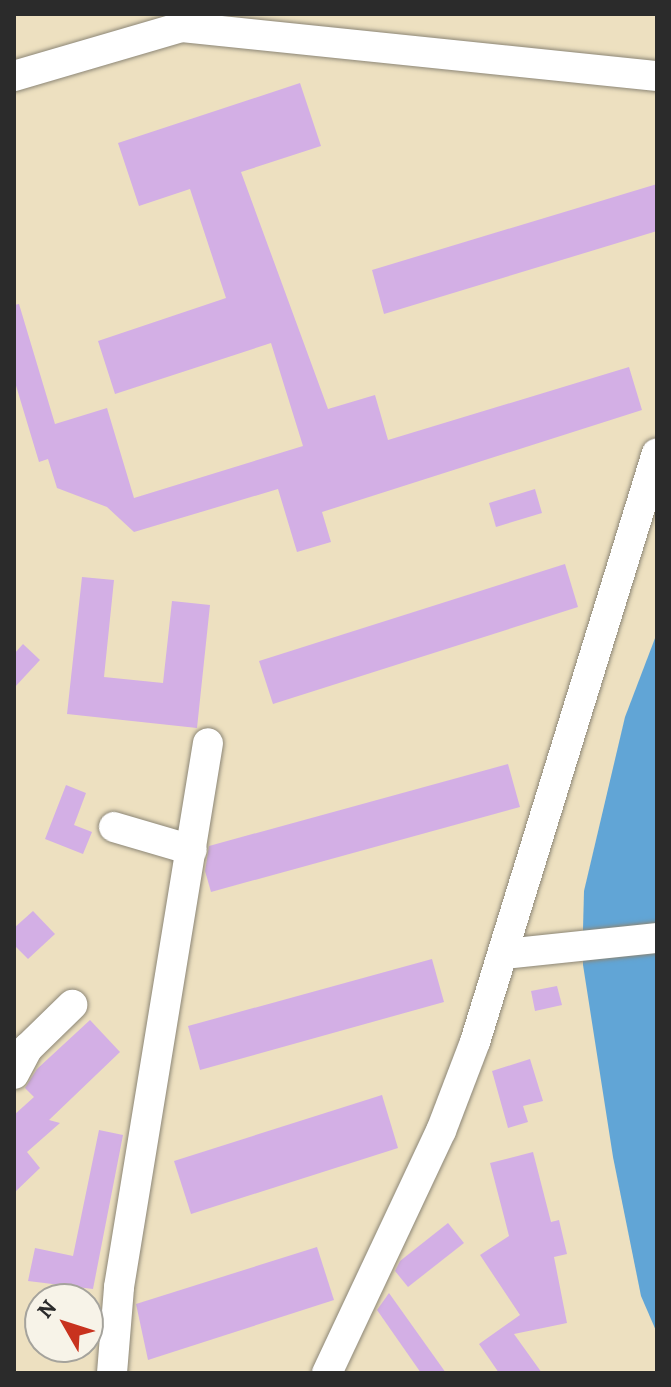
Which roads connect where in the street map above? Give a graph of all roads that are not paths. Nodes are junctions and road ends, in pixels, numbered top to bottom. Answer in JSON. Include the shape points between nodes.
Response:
{"nodes":[{"id":1,"x":14,"y":76,"type":"edge"},
{"id":2,"x":657,"y":76,"type":"edge"},
{"id":3,"x":657,"y":453,"type":"edge"},
{"id":4,"x":208,"y":743,"type":"dead end"},
{"id":5,"x":114,"y":827,"type":"dead end"},
{"id":6,"x":192,"y":850,"type":"junction"},
{"id":7,"x":657,"y":938,"type":"edge"},
{"id":8,"x":504,"y":954,"type":"junction"},
{"id":9,"x":72,"y":1005,"type":"dead end"},
{"id":10,"x":14,"y":1074,"type":"edge"},
{"id":11,"x":112,"y":1373,"type":"edge"},
{"id":12,"x":327,"y":1373,"type":"edge"}],
"edges":[{"from":1,"to":2,"type":"street","via":[[182,27]]},
{"from":3,"to":8,"type":"street"},
{"from":4,"to":6,"type":"street"},
{"from":5,"to":6,"type":"street"},
{"from":6,"to":11,"type":"street","via":[[119,1287]]},
{"from":7,"to":8,"type":"street"},
{"from":8,"to":12,"type":"street","via":[[441,1131]]},
{"from":9,"to":10,"type":"street","via":[[28,1048]]}]}
